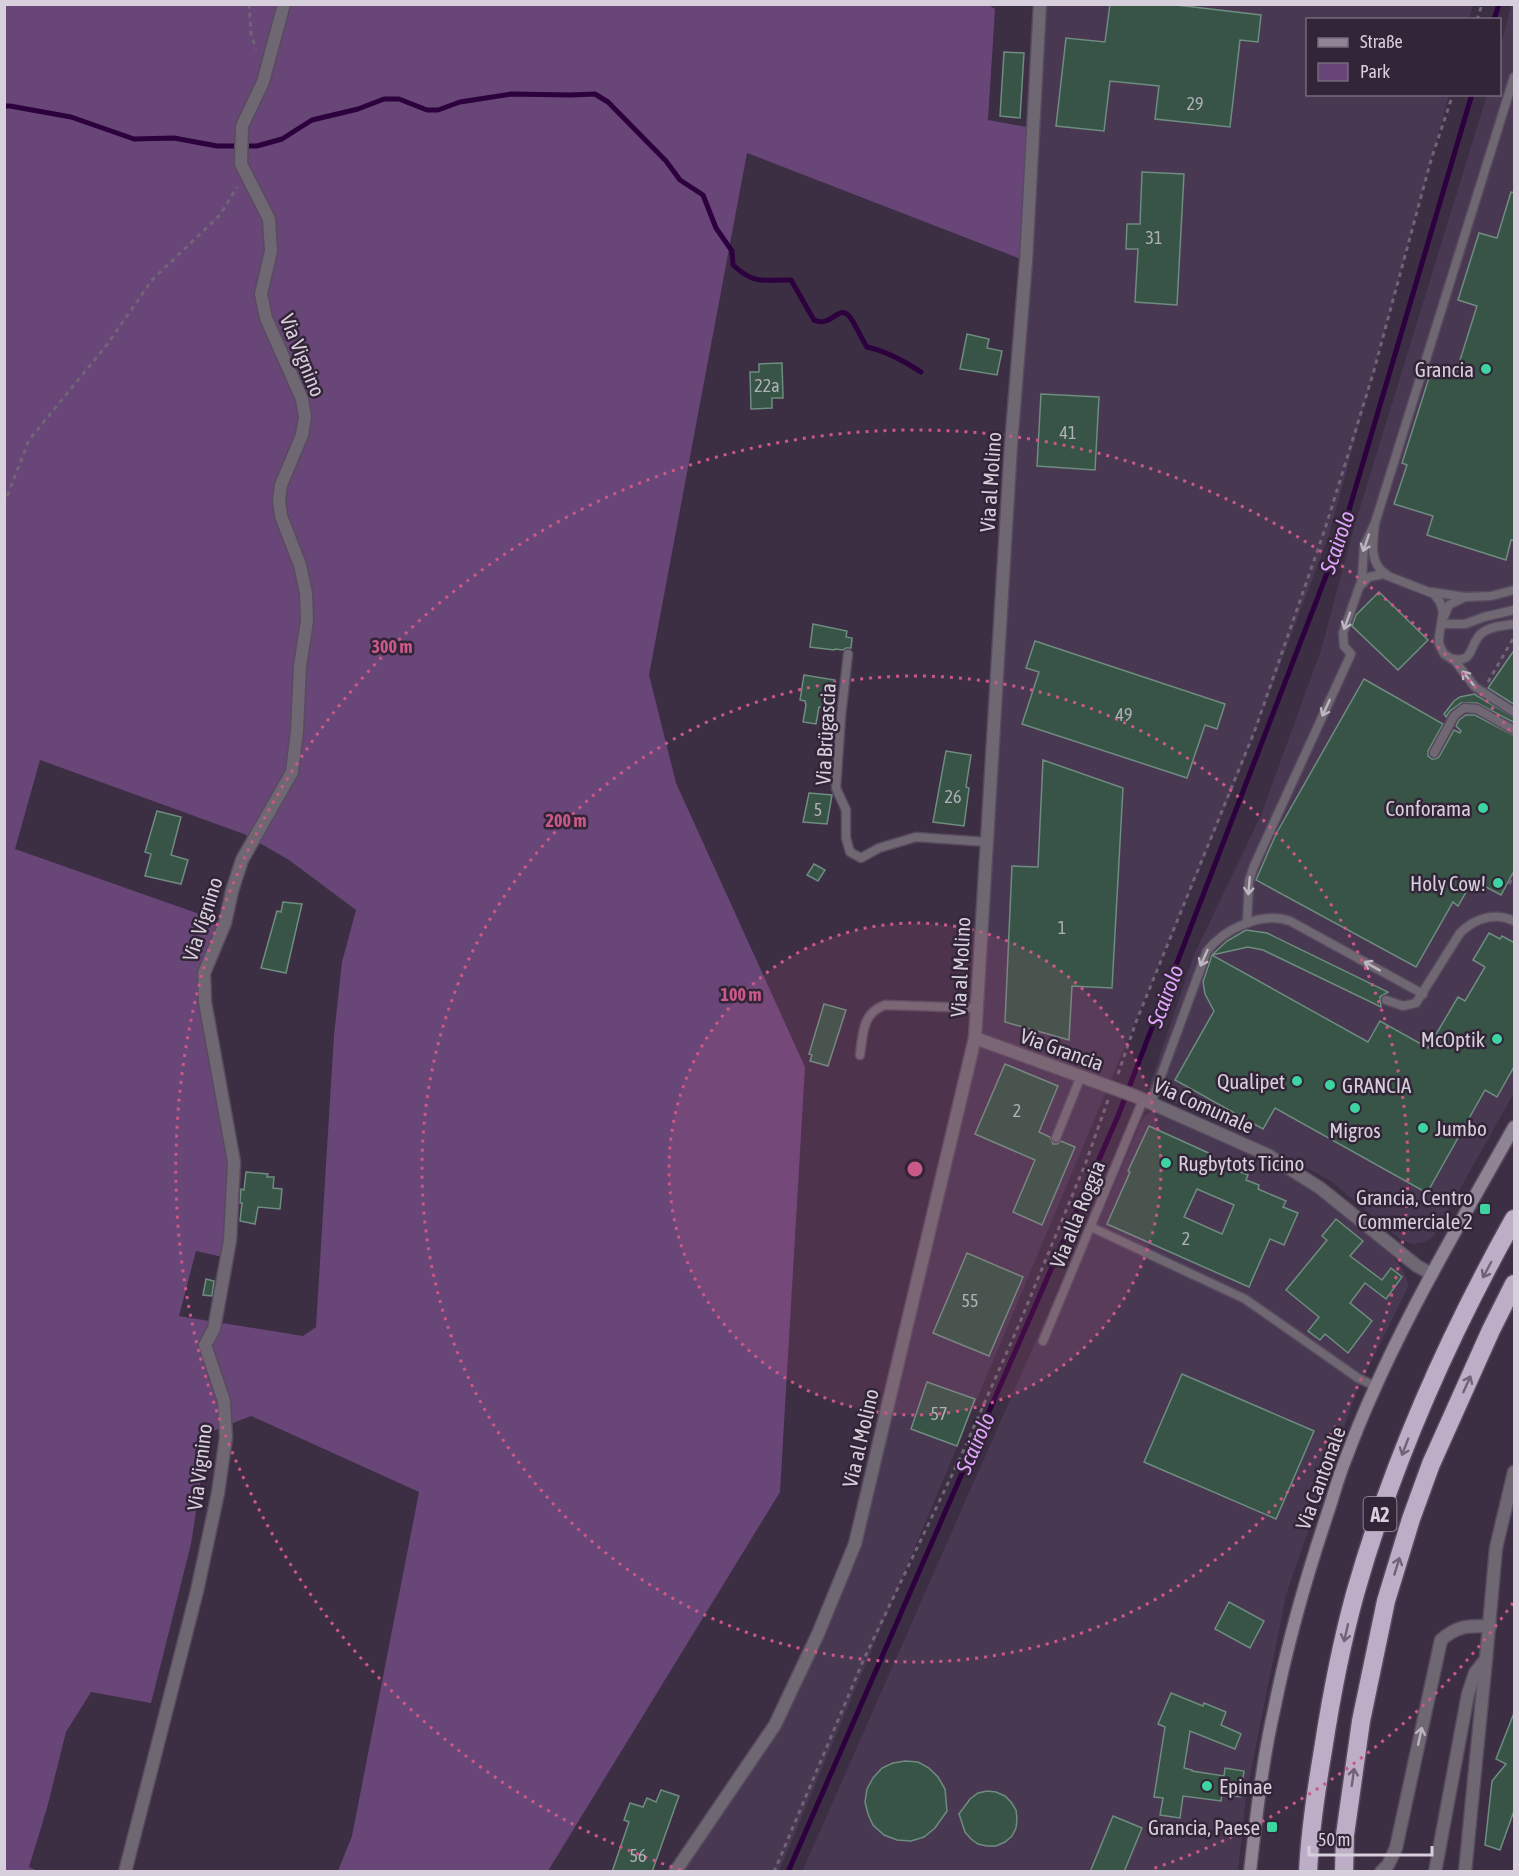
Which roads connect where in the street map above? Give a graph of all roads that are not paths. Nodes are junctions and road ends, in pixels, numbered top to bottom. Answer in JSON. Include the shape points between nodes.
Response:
{"nodes":[{"id":1,"x":284,"y":4,"type":"edge"},
{"id":2,"x":1040,"y":4,"type":"edge"},
{"id":3,"x":1515,"y":77,"type":"edge"},
{"id":4,"x":1375,"y":523,"type":"junction"},
{"id":5,"x":1387,"y":575,"type":"junction"},
{"id":6,"x":1359,"y":586,"type":"junction"},
{"id":7,"x":1515,"y":590,"type":"edge"},
{"id":8,"x":1429,"y":591,"type":"junction"},
{"id":9,"x":1466,"y":597,"type":"junction"},
{"id":10,"x":1515,"y":610,"type":"edge"},
{"id":11,"x":1443,"y":620,"type":"junction"},
{"id":12,"x":1515,"y":624,"type":"edge"},
{"id":13,"x":848,"y":654,"type":"dead end"},
{"id":14,"x":1452,"y":659,"type":"junction"},
{"id":15,"x":1515,"y":712,"type":"edge"},
{"id":16,"x":1515,"y":730,"type":"edge"},
{"id":17,"x":1434,"y":753,"type":"dead end"},
{"id":18,"x":987,"y":842,"type":"junction"},
{"id":19,"x":1514,"y":919,"type":"edge"},
{"id":20,"x":1247,"y":923,"type":"junction"},
{"id":21,"x":1424,"y":994,"type":"junction"},
{"id":22,"x":1386,"y":1000,"type":"dead end"},
{"id":23,"x":977,"y":1008,"type":"junction"},
{"id":24,"x":975,"y":1038,"type":"junction"},
{"id":25,"x":860,"y":1055,"type":"dead end"},
{"id":26,"x":1081,"y":1076,"type":"junction"},
{"id":27,"x":1143,"y":1100,"type":"junction"},
{"id":28,"x":1515,"y":1127,"type":"edge"},
{"id":29,"x":1056,"y":1138,"type":"dead end"},
{"id":30,"x":1515,"y":1218,"type":"edge"},
{"id":31,"x":1091,"y":1227,"type":"junction"},
{"id":32,"x":1432,"y":1274,"type":"junction"},
{"id":33,"x":1515,"y":1284,"type":"edge"},
{"id":34,"x":1043,"y":1341,"type":"dead end"},
{"id":35,"x":1377,"y":1387,"type":"junction"},
{"id":36,"x":1514,"y":1477,"type":"edge"},
{"id":37,"x":1490,"y":1626,"type":"junction"},
{"id":38,"x":1486,"y":1659,"type":"junction"},
{"id":39,"x":125,"y":1872,"type":"edge"},
{"id":40,"x":675,"y":1872,"type":"edge"},
{"id":41,"x":1250,"y":1872,"type":"edge"},
{"id":42,"x":1308,"y":1872,"type":"edge"},
{"id":43,"x":1344,"y":1872,"type":"edge"},
{"id":44,"x":1381,"y":1872,"type":"edge"},
{"id":45,"x":1435,"y":1872,"type":"edge"},
{"id":46,"x":1465,"y":1872,"type":"edge"}],
"edges":[{"from":1,"to":39,"type":"street","name":"Via Vignino","via":[[263,82],[242,126],[241,159],[269,219],[271,251],[261,294],[266,318],[302,399],[305,417],[279,501],[280,516],[300,565],[307,621],[292,772],[242,860],[225,923],[204,973],[207,1014],[234,1161],[230,1240],[214,1329],[205,1346],[224,1401],[226,1437],[196,1591]]},
{"from":2,"to":18,"type":"street","name":"Via al Molino"},
{"from":3,"to":4,"type":"lane"},
{"from":4,"to":5,"type":"lane","via":[[1373,556]]},
{"from":4,"to":6,"type":"lane","one_way":true,"via":[[1364,546]]},
{"from":5,"to":6,"type":"lane","via":[[1369,577]]},
{"from":5,"to":8,"type":"lane"},
{"from":6,"to":20,"type":"lane","one_way":true,"via":[[1342,639],[1351,654],[1254,866],[1249,881]]},
{"from":7,"to":9,"type":"lane"},
{"from":8,"to":9,"type":"lane"},
{"from":8,"to":11,"type":"lane","via":[[1440,602]]},
{"from":9,"to":11,"type":"lane","via":[[1449,605]]},
{"from":10,"to":11,"type":"lane","via":[[1462,625]]},
{"from":11,"to":14,"type":"lane","via":[[1439,644]]},
{"from":12,"to":14,"type":"lane","via":[[1486,630],[1477,637],[1469,655]]},
{"from":13,"to":18,"type":"lane","name":"Via Brügascia","via":[[836,788],[846,810],[850,852],[861,858],[916,837]]},
{"from":15,"to":14,"type":"lane","one_way":true,"via":[[1475,687]]},
{"from":16,"to":17,"type":"lane","via":[[1478,709],[1464,708],[1454,716]]},
{"from":18,"to":23,"type":"street","name":"Via al Molino"},
{"from":19,"to":21,"type":"lane","via":[[1485,918],[1463,930]]},
{"from":21,"to":20,"type":"lane","name":"Via alla Roggia","one_way":true,"via":[[1290,921],[1275,918]]},
{"from":20,"to":27,"type":"lane","name":"Via alla Roggia","one_way":true,"via":[[1222,936],[1207,951]]},
{"from":21,"to":22,"type":"lane","via":[[1410,1006]]},
{"from":23,"to":24,"type":"street","name":"Via al Molino"},
{"from":23,"to":25,"type":"lane","via":[[876,1008],[865,1026]]},
{"from":24,"to":26,"type":"street","name":"Via Grancia"},
{"from":24,"to":40,"type":"street","name":"Via al Molino","via":[[855,1544],[775,1725]]},
{"from":26,"to":27,"type":"street","name":"Via Grancia"},
{"from":26,"to":29,"type":"lane"},
{"from":27,"to":31,"type":"lane","name":"Via alla Roggia"},
{"from":27,"to":32,"type":"street","name":"Via Comunale","via":[[1268,1155],[1320,1188]]},
{"from":28,"to":32,"type":"main road","name":"Via Cantonale"},
{"from":30,"to":42,"type":"highway","number":"A2","one_way":true,"via":[[1464,1314],[1408,1437],[1381,1510],[1354,1596],[1331,1702],[1310,1832]]},
{"from":31,"to":34,"type":"lane","name":"Via alla Roggia"},
{"from":31,"to":35,"type":"lane","via":[[1245,1299],[1358,1378]]},
{"from":32,"to":35,"type":"main road","name":"Via Cantonale"},
{"from":43,"to":33,"type":"highway","number":"A2","one_way":true,"via":[[1345,1835],[1361,1720],[1386,1601],[1431,1464]]},
{"from":35,"to":41,"type":"main road","name":"Via Cantonale","via":[[1346,1458],[1289,1646],[1273,1712]]},
{"from":36,"to":37,"type":"street","via":[[1496,1548]]},
{"from":37,"to":38,"type":"street"},
{"from":44,"to":37,"type":"street","one_way":true,"via":[[1396,1848],[1441,1640],[1453,1630]]},
{"from":38,"to":45,"type":"street","via":[[1475,1673],[1468,1694]]},
{"from":38,"to":46,"type":"street"}]}
